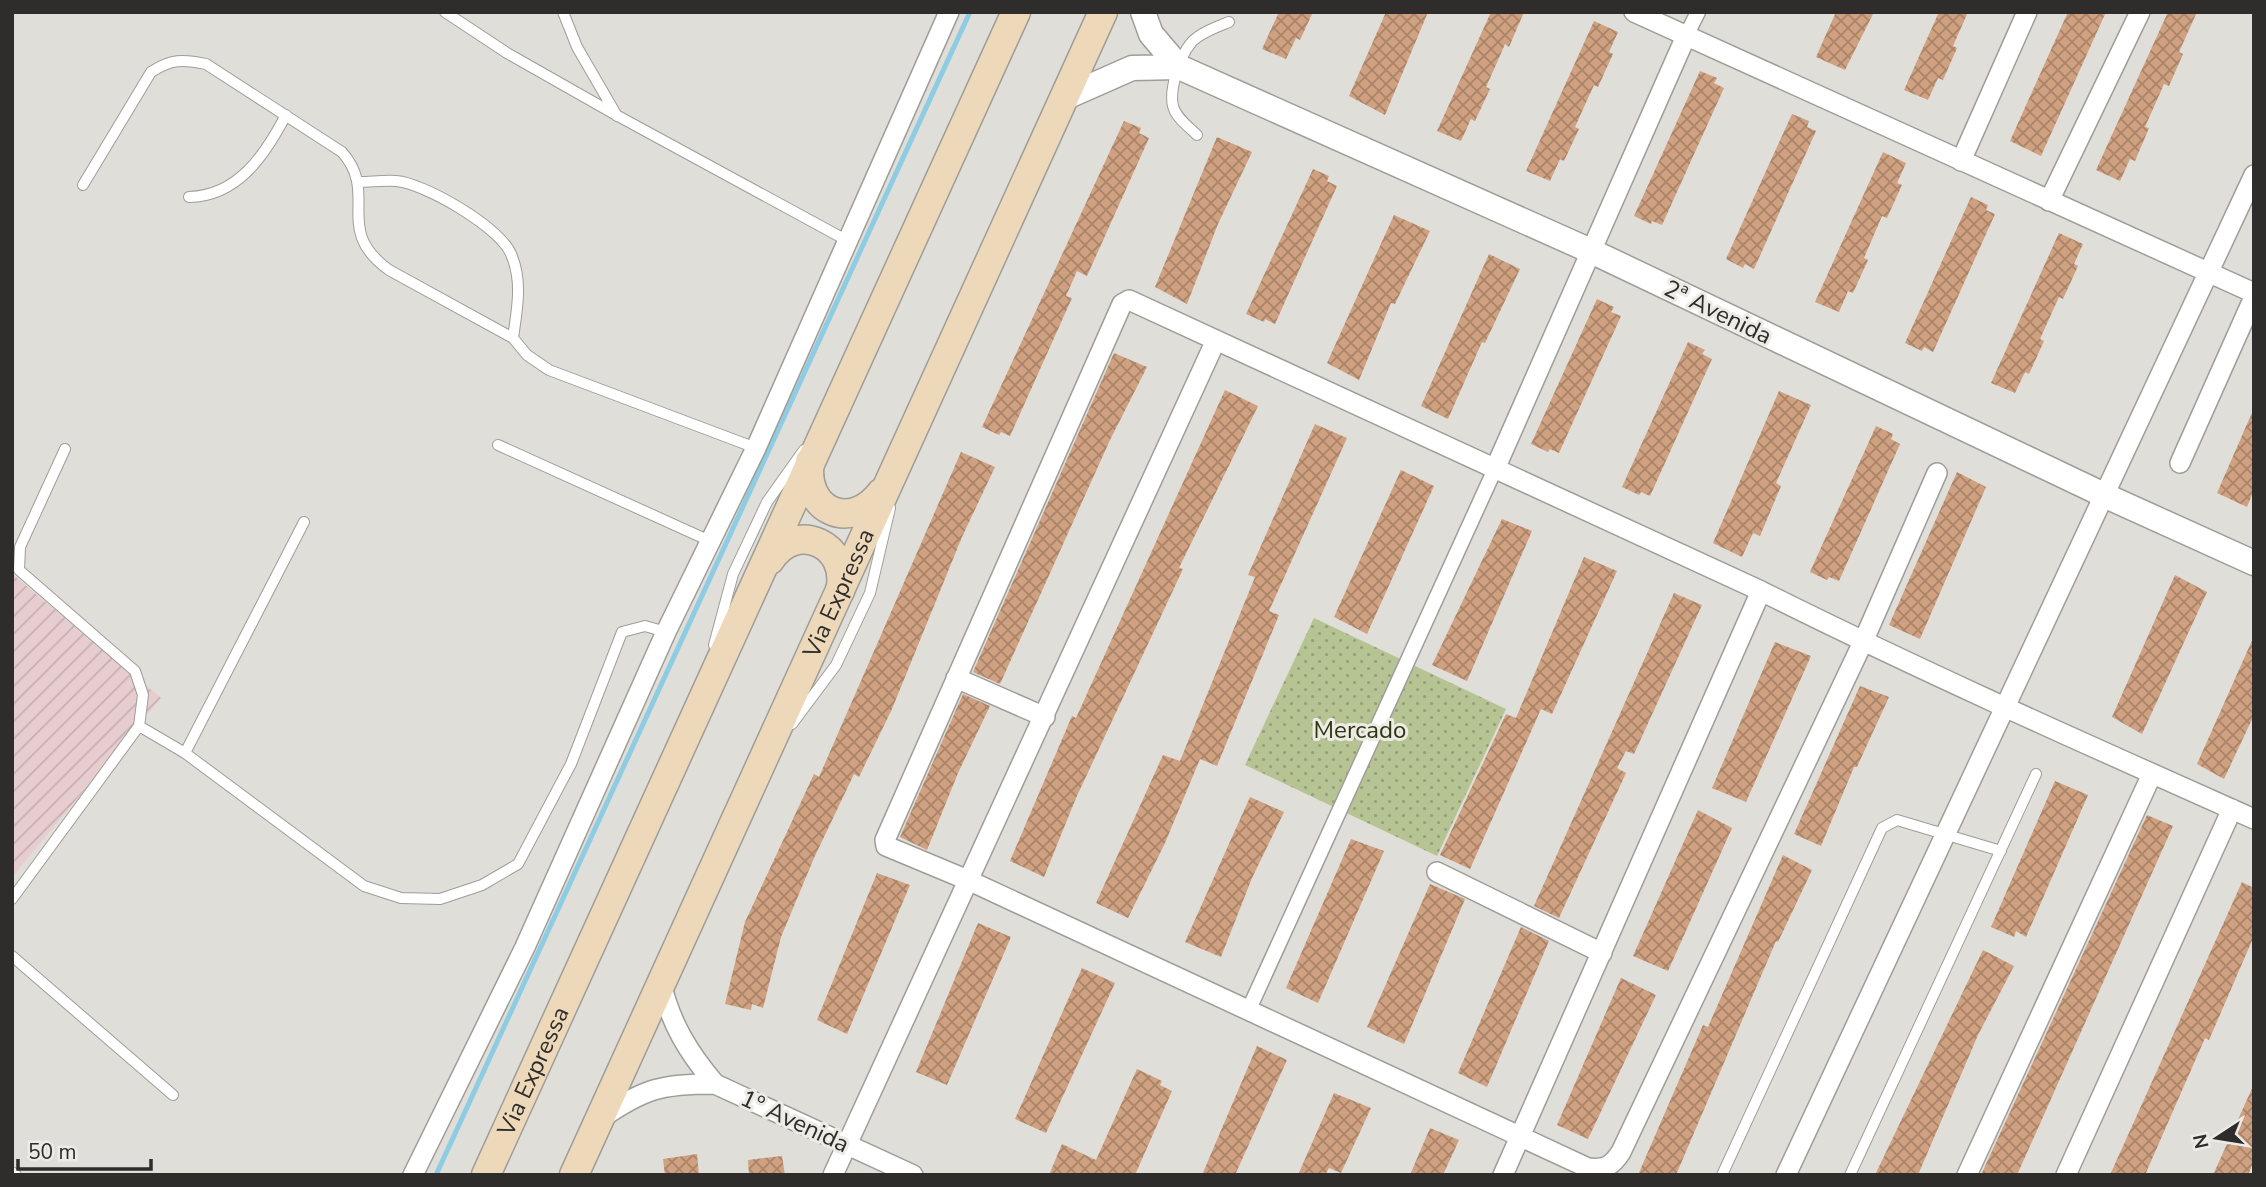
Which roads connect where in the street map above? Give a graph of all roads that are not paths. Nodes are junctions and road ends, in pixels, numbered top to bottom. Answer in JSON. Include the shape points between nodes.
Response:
{"nodes":[{"id":1,"x":444,"y":12,"type":"edge"},
{"id":2,"x":552,"y":12,"type":"edge"},
{"id":3,"x":949,"y":12,"type":"edge"},
{"id":4,"x":1016,"y":12,"type":"edge"},
{"id":5,"x":1103,"y":12,"type":"edge"},
{"id":6,"x":1143,"y":12,"type":"edge"},
{"id":7,"x":1634,"y":12,"type":"edge"},
{"id":8,"x":1698,"y":12,"type":"edge"},
{"id":9,"x":2027,"y":12,"type":"edge"},
{"id":10,"x":2140,"y":12,"type":"edge"},
{"id":11,"x":563,"y":14,"type":"edge"},
{"id":12,"x":1229,"y":22,"type":"dead end"},
{"id":13,"x":1686,"y":36,"type":"junction"},
{"id":14,"x":1179,"y":67,"type":"junction"},
{"id":15,"x":1064,"y":98,"type":"junction"},
{"id":16,"x":286,"y":115,"type":"junction"},
{"id":17,"x":618,"y":116,"type":"junction"},
{"id":18,"x":1197,"y":135,"type":"dead end"},
{"id":19,"x":1961,"y":161,"type":"junction"},
{"id":20,"x":2254,"y":175,"type":"edge"},
{"id":21,"x":359,"y":182,"type":"junction"},
{"id":22,"x":83,"y":185,"type":"dead end"},
{"id":23,"x":189,"y":197,"type":"dead end"},
{"id":24,"x":2049,"y":201,"type":"junction"},
{"id":25,"x":848,"y":241,"type":"junction"},
{"id":26,"x":1593,"y":252,"type":"junction"},
{"id":27,"x":2210,"y":273,"type":"junction"},
{"id":28,"x":2254,"y":295,"type":"edge"},
{"id":29,"x":513,"y":338,"type":"junction"},
{"id":30,"x":1216,"y":340,"type":"junction"},
{"id":31,"x":834,"y":407,"type":"junction"},
{"id":32,"x":905,"y":442,"type":"junction"},
{"id":33,"x":498,"y":445,"type":"dead end"},
{"id":34,"x":756,"y":447,"type":"junction"},
{"id":35,"x":65,"y":449,"type":"dead end"},
{"id":36,"x":811,"y":458,"type":"junction"},
{"id":37,"x":2180,"y":463,"type":"dead end"},
{"id":38,"x":1495,"y":469,"type":"junction"},
{"id":39,"x":1937,"y":473,"type":"dead end"},
{"id":40,"x":884,"y":490,"type":"junction"},
{"id":41,"x":2106,"y":496,"type":"junction"},
{"id":42,"x":304,"y":522,"type":"dead end"},
{"id":43,"x":710,"y":541,"type":"junction"},
{"id":44,"x":2254,"y":562,"type":"edge"},
{"id":45,"x":766,"y":565,"type":"junction"},
{"id":46,"x":1761,"y":591,"type":"junction"},
{"id":47,"x":838,"y":597,"type":"junction"},
{"id":48,"x":666,"y":632,"type":"junction"},
{"id":49,"x":1864,"y":642,"type":"junction"},
{"id":50,"x":956,"y":678,"type":"junction"},
{"id":51,"x":2005,"y":708,"type":"junction"},
{"id":52,"x":1045,"y":717,"type":"junction"},
{"id":53,"x":693,"y":725,"type":"junction"},
{"id":54,"x":139,"y":726,"type":"junction"},
{"id":55,"x":185,"y":753,"type":"junction"},
{"id":56,"x":762,"y":764,"type":"junction"},
{"id":57,"x":2036,"y":774,"type":"dead end"},
{"id":58,"x":2151,"y":774,"type":"junction"},
{"id":59,"x":2232,"y":810,"type":"junction"},
{"id":60,"x":2254,"y":819,"type":"edge"},
{"id":61,"x":1946,"y":833,"type":"junction"},
{"id":62,"x":2001,"y":851,"type":"junction"},
{"id":63,"x":1437,"y":872,"type":"dead end"},
{"id":64,"x":970,"y":881,"type":"junction"},
{"id":65,"x":12,"y":899,"type":"edge"},
{"id":66,"x":1602,"y":953,"type":"junction"},
{"id":67,"x":12,"y":956,"type":"edge"},
{"id":68,"x":662,"y":983,"type":"junction"},
{"id":69,"x":1249,"y":1009,"type":"junction"},
{"id":70,"x":716,"y":1084,"type":"junction"},
{"id":71,"x":173,"y":1095,"type":"dead end"},
{"id":72,"x":598,"y":1120,"type":"junction"},
{"id":73,"x":1521,"y":1136,"type":"junction"},
{"id":74,"x":845,"y":1144,"type":"junction"},
{"id":75,"x":413,"y":1175,"type":"edge"},
{"id":76,"x":486,"y":1175,"type":"edge"},
{"id":77,"x":573,"y":1175,"type":"edge"},
{"id":78,"x":834,"y":1175,"type":"edge"},
{"id":79,"x":913,"y":1175,"type":"edge"},
{"id":80,"x":1503,"y":1175,"type":"edge"},
{"id":81,"x":1722,"y":1175,"type":"edge"},
{"id":82,"x":1786,"y":1175,"type":"edge"},
{"id":83,"x":1850,"y":1175,"type":"edge"},
{"id":84,"x":1967,"y":1175,"type":"edge"},
{"id":85,"x":2066,"y":1175,"type":"edge"}],
"edges":[{"from":1,"to":17,"type":"lane"},
{"from":2,"to":11,"type":"lane"},
{"from":3,"to":25,"type":"street"},
{"from":4,"to":31,"type":"main road","name":"Via Expressa"},
{"from":5,"to":15,"type":"main road","name":"Via Expressa"},
{"from":6,"to":14,"type":"street","via":[[1152,34]]},
{"from":7,"to":13,"type":"street"},
{"from":8,"to":13,"type":"street"},
{"from":9,"to":19,"type":"street"},
{"from":10,"to":24,"type":"street"},
{"from":11,"to":17,"type":"lane"},
{"from":12,"to":14,"type":"lane","via":[[1191,43]]},
{"from":13,"to":19,"type":"street"},
{"from":13,"to":26,"type":"street"},
{"from":14,"to":15,"type":"street","via":[[1132,68]]},
{"from":14,"to":18,"type":"lane","via":[[1174,106]]},
{"from":14,"to":26,"type":"street","name":"2ª Avenida"},
{"from":15,"to":32,"type":"main road","name":"Via Expressa"},
{"from":16,"to":21,"type":"lane","via":[[342,152],[354,166]]},
{"from":16,"to":22,"type":"lane","via":[[205,64],[168,61],[151,72]]},
{"from":16,"to":23,"type":"lane","via":[[270,145],[236,182],[204,197]]},
{"from":17,"to":25,"type":"lane"},
{"from":19,"to":24,"type":"street"},
{"from":20,"to":27,"type":"street"},
{"from":21,"to":29,"type":"lane","via":[[357,229],[370,257]]},
{"from":21,"to":29,"type":"lane","via":[[398,181],[429,191],[490,228],[511,252],[519,286]]},
{"from":24,"to":27,"type":"street"},
{"from":25,"to":34,"type":"street"},
{"from":26,"to":38,"type":"street"},
{"from":26,"to":41,"type":"street","name":"2ª Avenida"},
{"from":27,"to":28,"type":"street"},
{"from":27,"to":41,"type":"street"},
{"from":28,"to":37,"type":"street"},
{"from":29,"to":34,"type":"lane","via":[[549,370]]},
{"from":30,"to":38,"type":"street"},
{"from":30,"to":50,"type":"street","via":[[1129,300],[1122,304]]},
{"from":30,"to":52,"type":"street"},
{"from":31,"to":36,"type":"main road","name":"Via Expressa"},
{"from":31,"to":53,"type":"lane","via":[[767,502],[733,574]]},
{"from":32,"to":40,"type":"main road","name":"Via Expressa"},
{"from":32,"to":56,"type":"lane","via":[[870,593],[836,665]]},
{"from":33,"to":43,"type":"lane"},
{"from":34,"to":43,"type":"street"},
{"from":35,"to":54,"type":"lane","via":[[20,547],[19,570],[135,671],[143,695]]},
{"from":36,"to":40,"type":"main road","via":[[811,490],[822,506],[834,512],[859,512]]},
{"from":36,"to":45,"type":"main road","name":"Via Expressa"},
{"from":38,"to":46,"type":"street"},
{"from":38,"to":69,"type":"street"},
{"from":39,"to":49,"type":"street"},
{"from":40,"to":47,"type":"main road","name":"Via Expressa"},
{"from":41,"to":44,"type":"street","name":"2ª Avenida"},
{"from":41,"to":51,"type":"street"},
{"from":42,"to":55,"type":"lane"},
{"from":43,"to":48,"type":"street"},
{"from":45,"to":47,"type":"main road","via":[[787,542],[817,540],[839,561]]},
{"from":45,"to":53,"type":"main road","name":"Via Expressa"},
{"from":46,"to":49,"type":"street"},
{"from":46,"to":66,"type":"street"},
{"from":47,"to":56,"type":"main road","name":"Via Expressa"},
{"from":48,"to":55,"type":"lane","via":[[645,626],[622,632],[571,764],[518,864],[482,885],[440,899],[401,898],[364,886]]},
{"from":48,"to":75,"type":"street","via":[[525,947]]},
{"from":49,"to":51,"type":"street"},
{"from":49,"to":73,"type":"street","via":[[1614,1163],[1602,1169],[1588,1168]]},
{"from":50,"to":52,"type":"street"},
{"from":50,"to":64,"type":"street","via":[[885,840],[890,849]]},
{"from":51,"to":58,"type":"street"},
{"from":51,"to":61,"type":"street"},
{"from":52,"to":64,"type":"street"},
{"from":53,"to":76,"type":"main road","name":"Via Expressa"},
{"from":54,"to":55,"type":"lane"},
{"from":54,"to":65,"type":"lane"},
{"from":56,"to":68,"type":"main road","name":"Via Expressa"},
{"from":57,"to":62,"type":"lane"},
{"from":58,"to":59,"type":"street"},
{"from":58,"to":84,"type":"street"},
{"from":59,"to":60,"type":"street"},
{"from":59,"to":85,"type":"street"},
{"from":61,"to":62,"type":"lane"},
{"from":61,"to":81,"type":"lane","via":[[1897,820],[1882,828]]},
{"from":61,"to":82,"type":"street"},
{"from":62,"to":83,"type":"lane"},
{"from":63,"to":66,"type":"street"},
{"from":64,"to":69,"type":"street"},
{"from":64,"to":74,"type":"street"},
{"from":66,"to":73,"type":"street"},
{"from":67,"to":71,"type":"lane"},
{"from":68,"to":70,"type":"street","via":[[675,1029]]},
{"from":68,"to":72,"type":"main road","name":"Via Expressa"},
{"from":69,"to":73,"type":"street"},
{"from":70,"to":72,"type":"street","via":[[659,1086],[633,1096]]},
{"from":70,"to":74,"type":"street","name":"1º Avenida"},
{"from":72,"to":77,"type":"main road","name":"Via Expressa"},
{"from":73,"to":80,"type":"street"},
{"from":74,"to":78,"type":"street"},
{"from":74,"to":79,"type":"street","name":"1º Avenida"}]}
